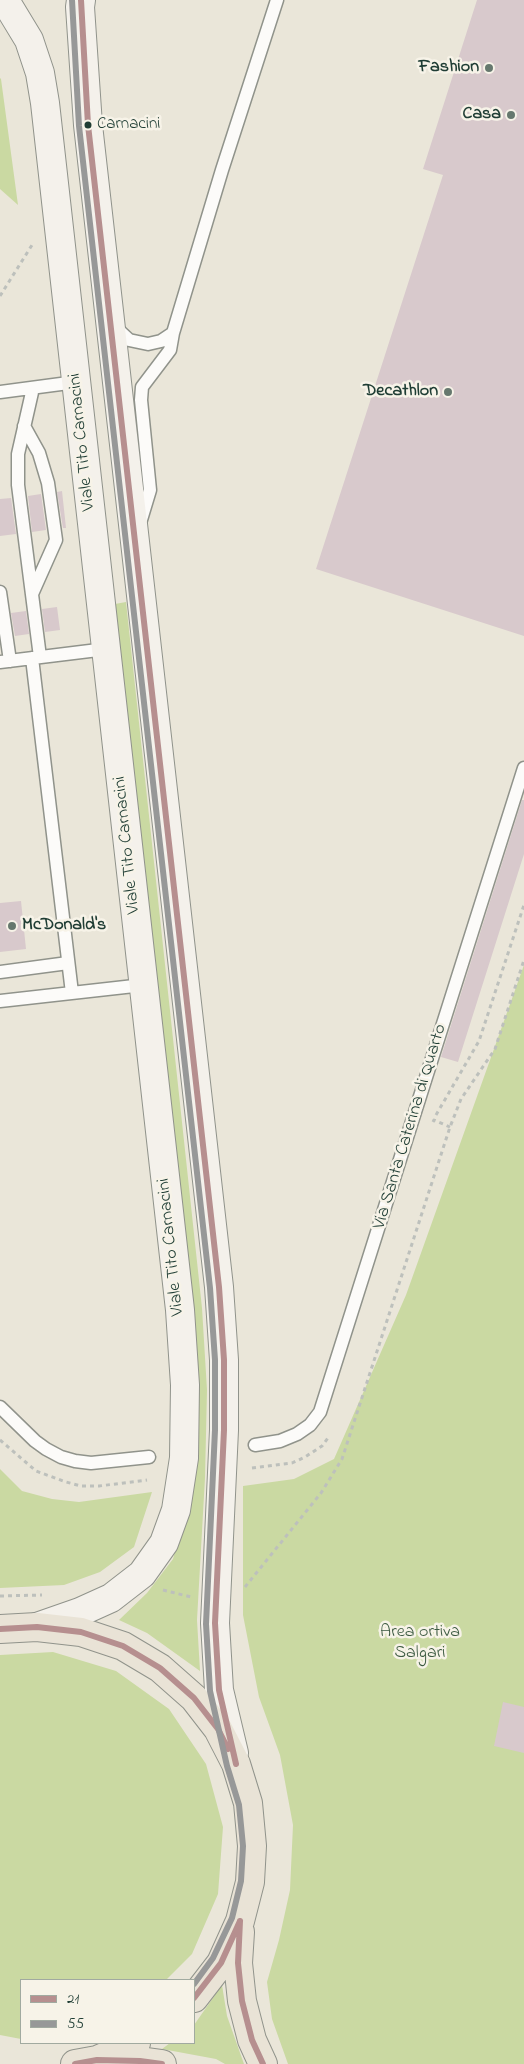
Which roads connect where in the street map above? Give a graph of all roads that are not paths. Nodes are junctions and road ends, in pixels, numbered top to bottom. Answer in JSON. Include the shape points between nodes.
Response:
{"nodes":[{"id":1,"x":2,"y":0,"type":"edge"},
{"id":2,"x":81,"y":0,"type":"edge"},
{"id":3,"x":277,"y":0,"type":"edge"},
{"id":4,"x":111,"y":323,"type":"junction"},
{"id":5,"x":173,"y":333,"type":"junction"},
{"id":6,"x":76,"y":382,"type":"junction"},
{"id":7,"x":33,"y":388,"type":"junction"},
{"id":8,"x":0,"y":392,"type":"edge"},
{"id":9,"x":24,"y":426,"type":"junction"},
{"id":10,"x":136,"y":540,"type":"junction"},
{"id":11,"x":32,"y":594,"type":"junction"},
{"id":12,"x":1,"y":597,"type":"edge"},
{"id":13,"x":106,"y":649,"type":"junction"},
{"id":14,"x":36,"y":657,"type":"junction"},
{"id":15,"x":5,"y":661,"type":"edge"},
{"id":16,"x":524,"y":768,"type":"edge"},
{"id":17,"x":68,"y":962,"type":"junction"},
{"id":18,"x":0,"y":972,"type":"edge"},
{"id":19,"x":143,"y":985,"type":"junction"},
{"id":20,"x":72,"y":994,"type":"junction"},
{"id":21,"x":0,"y":1001,"type":"edge"},
{"id":22,"x":0,"y":1407,"type":"edge"},
{"id":23,"x":255,"y":1445,"type":"dead end"},
{"id":24,"x":149,"y":1457,"type":"dead end"},
{"id":25,"x":38,"y":1627,"type":"junction"},
{"id":26,"x":0,"y":1629,"type":"edge"},
{"id":27,"x":236,"y":1764,"type":"junction"},
{"id":28,"x":240,"y":1921,"type":"junction"},
{"id":29,"x":195,"y":1997,"type":"edge"},
{"id":30,"x":133,"y":2044,"type":"edge"},
{"id":31,"x":86,"y":2062,"type":"edge"},
{"id":32,"x":162,"y":2064,"type":"edge"},
{"id":33,"x":263,"y":2064,"type":"edge"}],
"edges":[{"from":1,"to":6,"type":"main road","name":"Viale Tito Carnacini","via":[[29,40],[40,73]]},
{"from":2,"to":4,"type":"main road","via":[[88,125]]},
{"from":3,"to":5,"type":"lane"},
{"from":4,"to":5,"type":"lane","via":[[128,340],[148,344]]},
{"from":4,"to":10,"type":"main road"},
{"from":5,"to":10,"type":"lane","via":[[170,350],[142,387],[150,490]]},
{"from":6,"to":7,"type":"lane"},
{"from":6,"to":13,"type":"main road","name":"Viale Tito Carnacini"},
{"from":7,"to":8,"type":"lane"},
{"from":7,"to":9,"type":"lane"},
{"from":9,"to":11,"type":"lane","via":[[18,454],[18,485]]},
{"from":9,"to":11,"type":"lane","via":[[39,453],[48,483],[56,540]]},
{"from":10,"to":27,"type":"main road","via":[[219,1287],[224,1430],[215,1623],[219,1690]]},
{"from":11,"to":14,"type":"lane"},
{"from":12,"to":15,"type":"lane"},
{"from":13,"to":14,"type":"lane"},
{"from":13,"to":19,"type":"main road","name":"Viale Tito Carnacini"},
{"from":14,"to":15,"type":"lane"},
{"from":14,"to":17,"type":"lane"},
{"from":16,"to":23,"type":"lane","name":"Via Santa Caterina di Quarto","via":[[320,1412],[297,1434]]},
{"from":17,"to":18,"type":"lane"},
{"from":17,"to":20,"type":"lane"},
{"from":19,"to":20,"type":"lane"},
{"from":19,"to":25,"type":"main road","name":"Viale Tito Carnacini","via":[[183,1350],[184,1458],[176,1510],[164,1543],[142,1574],[111,1598]]},
{"from":20,"to":21,"type":"lane"},
{"from":22,"to":24,"type":"lane","via":[[35,1441],[61,1457],[91,1463]]},
{"from":25,"to":26,"type":"main road"},
{"from":25,"to":27,"type":"main road","via":[[90,1635],[123,1646],[160,1668],[194,1698],[218,1729]]},
{"from":27,"to":28,"type":"main road","via":[[248,1803],[252,1846],[250,1882]]},
{"from":28,"to":29,"type":"main road","via":[[221,1963]]},
{"from":28,"to":33,"type":"main road","via":[[238,1963],[242,2001],[252,2040]]},
{"from":30,"to":31,"type":"main road"},
{"from":31,"to":32,"type":"main road"}]}
